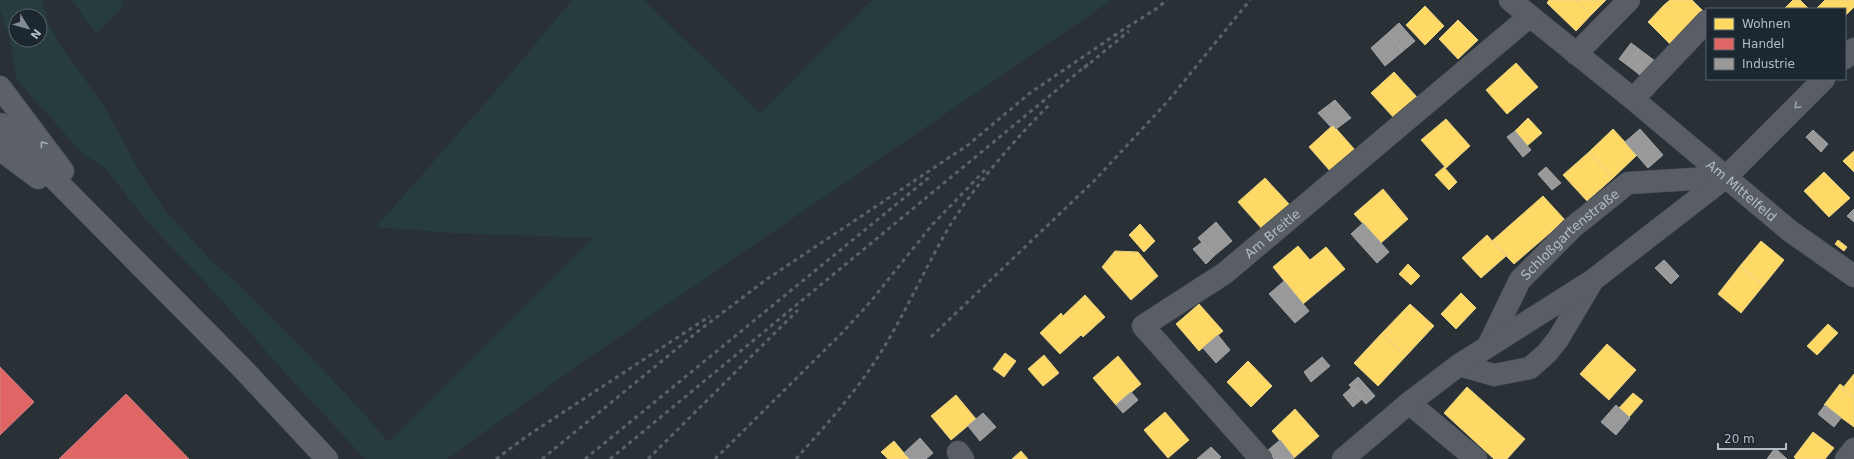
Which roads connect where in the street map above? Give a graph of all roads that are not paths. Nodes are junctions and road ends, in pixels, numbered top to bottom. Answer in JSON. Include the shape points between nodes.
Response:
{"nodes":[{"id":1,"x":1510,"y":0,"type":"edge"},
{"id":2,"x":1629,"y":0,"type":"edge"},
{"id":3,"x":1530,"y":16,"type":"junction"},
{"id":4,"x":1706,"y":22,"type":"edge"},
{"id":5,"x":1854,"y":49,"type":"edge"},
{"id":6,"x":1576,"y":54,"type":"junction"},
{"id":7,"x":1846,"y":57,"type":"edge"},
{"id":8,"x":1823,"y":80,"type":"edge"},
{"id":9,"x":0,"y":87,"type":"edge"},
{"id":10,"x":1633,"y":99,"type":"junction"},
{"id":11,"x":0,"y":124,"type":"edge"},
{"id":12,"x":0,"y":152,"type":"edge"},
{"id":13,"x":1726,"y":177,"type":"junction"},
{"id":14,"x":108,"y":231,"type":"junction"},
{"id":15,"x":1854,"y":276,"type":"edge"},
{"id":16,"x":1593,"y":280,"type":"junction"},
{"id":17,"x":1488,"y":346,"type":"junction"},
{"id":18,"x":1459,"y":365,"type":"junction"},
{"id":19,"x":1409,"y":404,"type":"junction"},
{"id":20,"x":1854,"y":449,"type":"edge"},
{"id":21,"x":327,"y":459,"type":"edge"},
{"id":22,"x":1261,"y":459,"type":"edge"},
{"id":23,"x":1343,"y":459,"type":"edge"},
{"id":24,"x":1476,"y":459,"type":"edge"},
{"id":25,"x":1846,"y":459,"type":"edge"}],
"edges":[{"from":1,"to":3,"type":"street","name":"Am Mittelfeld"},
{"from":2,"to":6,"type":"street"},
{"from":3,"to":6,"type":"street","name":"Am Mittelfeld"},
{"from":3,"to":22,"type":"street","name":"Am Breitle","via":[[1225,273],[1143,326]]},
{"from":4,"to":10,"type":"street"},
{"from":5,"to":7,"type":"street"},
{"from":6,"to":10,"type":"street","name":"Am Mittelfeld"},
{"from":8,"to":13,"type":"street","one_way":true},
{"from":14,"to":9,"type":"main road","one_way":true},
{"from":10,"to":13,"type":"street","name":"Am Mittelfeld"},
{"from":11,"to":14,"type":"main road"},
{"from":12,"to":14,"type":"main road"},
{"from":13,"to":15,"type":"street","name":"Am Mittelfeld","via":[[1790,231]]},
{"from":13,"to":16,"type":"street"},
{"from":13,"to":17,"type":"street","name":"Schloßgartenstraße","via":[[1628,183],[1572,228],[1520,280]]},
{"from":14,"to":21,"type":"main road"},
{"from":16,"to":17,"type":"street"},
{"from":16,"to":18,"type":"street","via":[[1558,339],[1530,368],[1494,375]]},
{"from":17,"to":18,"type":"street"},
{"from":18,"to":19,"type":"street"},
{"from":19,"to":23,"type":"street"},
{"from":19,"to":24,"type":"street"},
{"from":20,"to":25,"type":"street"}]}
